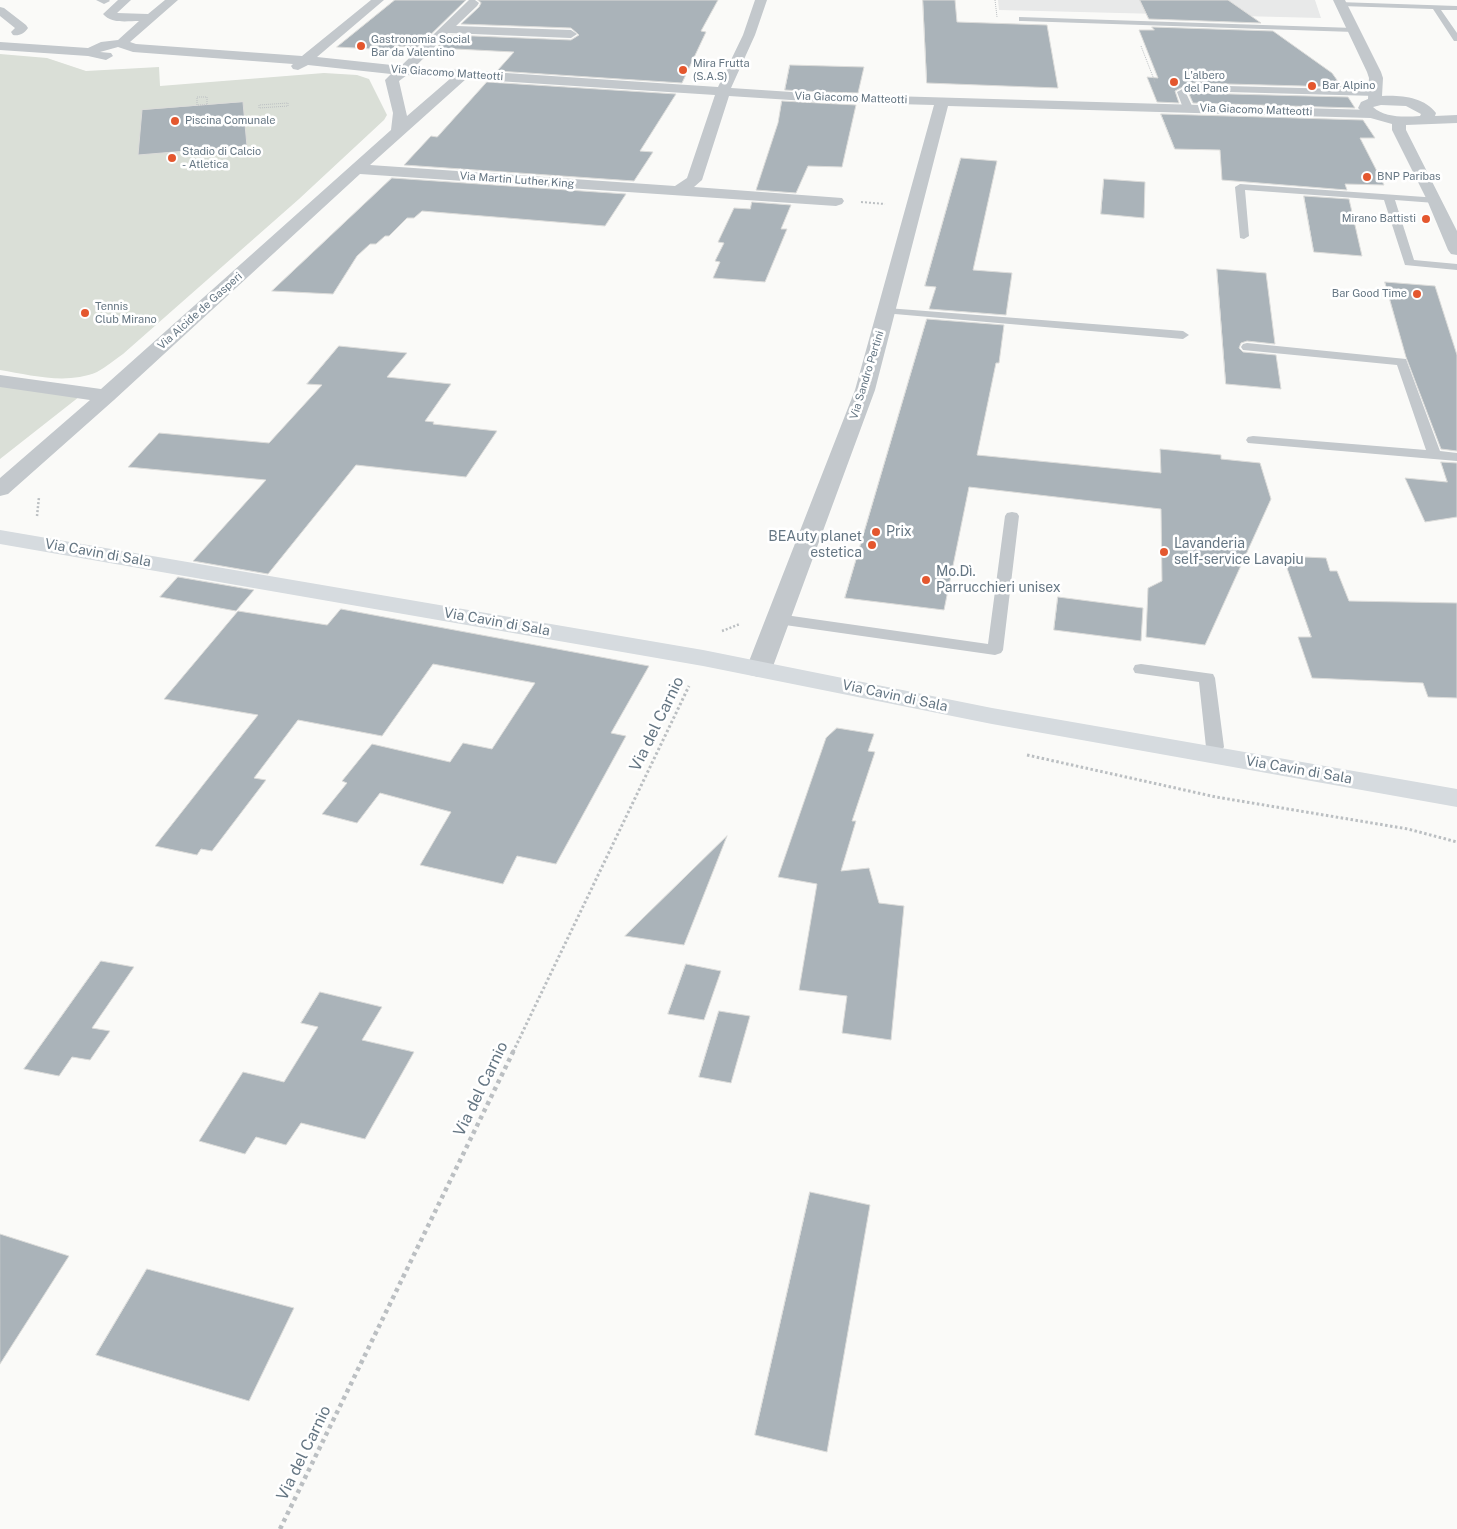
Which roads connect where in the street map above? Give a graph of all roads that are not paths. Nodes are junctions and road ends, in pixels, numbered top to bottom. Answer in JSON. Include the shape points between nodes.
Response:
{"nodes":[{"id":1,"x":125,"y":0,"type":"edge"},
{"id":2,"x":172,"y":0,"type":"edge"},
{"id":3,"x":378,"y":0,"type":"edge"},
{"id":4,"x":761,"y":0,"type":"edge"},
{"id":5,"x":1340,"y":2,"type":"edge"},
{"id":6,"x":473,"y":3,"type":"dead end"},
{"id":7,"x":1435,"y":7,"type":"junction"},
{"id":8,"x":1457,"y":8,"type":"edge"},
{"id":9,"x":0,"y":10,"type":"edge"},
{"id":10,"x":150,"y":18,"type":"junction"},
{"id":11,"x":1022,"y":19,"type":"dead end"},
{"id":12,"x":445,"y":30,"type":"junction"},
{"id":13,"x":1354,"y":30,"type":"junction"},
{"id":14,"x":17,"y":32,"type":"dead end"},
{"id":15,"x":571,"y":34,"type":"dead end"},
{"id":16,"x":1457,"y":39,"type":"edge"},
{"id":17,"x":0,"y":40,"type":"edge"},
{"id":18,"x":0,"y":46,"type":"edge"},
{"id":19,"x":96,"y":49,"type":"junction"},
{"id":20,"x":125,"y":49,"type":"junction"},
{"id":21,"x":302,"y":64,"type":"junction"},
{"id":22,"x":404,"y":70,"type":"junction"},
{"id":23,"x":463,"y":74,"type":"junction"},
{"id":24,"x":1376,"y":78,"type":"junction"},
{"id":25,"x":724,"y":93,"type":"junction"},
{"id":26,"x":942,"y":101,"type":"junction"},
{"id":27,"x":1408,"y":103,"type":"junction"},
{"id":28,"x":1372,"y":104,"type":"junction"},
{"id":29,"x":1188,"y":108,"type":"junction"},
{"id":30,"x":1425,"y":113,"type":"junction"},
{"id":31,"x":1457,"y":113,"type":"edge"},
{"id":32,"x":1457,"y":119,"type":"edge"},
{"id":33,"x":1399,"y":121,"type":"junction"},
{"id":34,"x":398,"y":131,"type":"junction"},
{"id":35,"x":356,"y":169,"type":"junction"},
{"id":36,"x":678,"y":191,"type":"junction"},
{"id":37,"x":1389,"y":198,"type":"junction"},
{"id":38,"x":836,"y":200,"type":"road end"},
{"id":39,"x":1436,"y":200,"type":"junction"},
{"id":40,"x":1244,"y":236,"type":"dead end"},
{"id":41,"x":1457,"y":250,"type":"edge"},
{"id":42,"x":1457,"y":267,"type":"edge"},
{"id":43,"x":887,"y":311,"type":"junction"},
{"id":44,"x":1183,"y":335,"type":"dead end"},
{"id":45,"x":1247,"y":347,"type":"dead end"},
{"id":46,"x":0,"y":381,"type":"edge"},
{"id":47,"x":107,"y":396,"type":"junction"},
{"id":48,"x":1253,"y":440,"type":"dead end"},
{"id":49,"x":1434,"y":455,"type":"junction"},
{"id":50,"x":1457,"y":457,"type":"edge"},
{"id":51,"x":0,"y":489,"type":"edge"},
{"id":52,"x":1012,"y":516,"type":"dead end"},
{"id":53,"x":0,"y":537,"type":"edge"},
{"id":54,"x":778,"y":619,"type":"junction"},
{"id":55,"x":759,"y":669,"type":"junction"},
{"id":56,"x":1141,"y":669,"type":"dead end"},
{"id":57,"x":992,"y":716,"type":"junction"},
{"id":58,"x":1215,"y":747,"type":"junction"},
{"id":59,"x":1457,"y":781,"type":"edge"},
{"id":60,"x":1457,"y":798,"type":"edge"},
{"id":61,"x":1457,"y":815,"type":"edge"}],
"edges":[{"from":1,"to":10,"type":"street","via":[[109,14],[114,17]]},
{"from":2,"to":10,"type":"street"},
{"from":3,"to":21,"type":"street"},
{"from":4,"to":25,"type":"street","via":[[750,35]]},
{"from":5,"to":7,"type":"lane"},
{"from":5,"to":13,"type":"street"},
{"from":6,"to":12,"type":"street"},
{"from":7,"to":8,"type":"lane"},
{"from":7,"to":16,"type":"lane"},
{"from":9,"to":14,"type":"street","via":[[22,28]]},
{"from":10,"to":20,"type":"street"},
{"from":11,"to":13,"type":"lane"},
{"from":12,"to":15,"type":"street"},
{"from":12,"to":22,"type":"street"},
{"from":13,"to":24,"type":"street"},
{"from":17,"to":19,"type":"street","name":"Via Giacomo Matteotti"},
{"from":18,"to":19,"type":"street","name":"Via Giacomo Matteotti"},
{"from":19,"to":20,"type":"street","name":"Via Giacomo Matteotti","via":[[101,56]]},
{"from":20,"to":21,"type":"street","name":"Via Giacomo Matteotti"},
{"from":21,"to":22,"type":"street","name":"Via Giacomo Matteotti","via":[[333,70]]},
{"from":22,"to":23,"type":"street","name":"Via Giacomo Matteotti"},
{"from":22,"to":34,"type":"street","via":[[392,80],[400,113]]},
{"from":23,"to":25,"type":"street","name":"Via Giacomo Matteotti"},
{"from":23,"to":34,"type":"street","name":"Via Alcide de Gasperi"},
{"from":24,"to":27,"type":"street"},
{"from":24,"to":28,"type":"street"},
{"from":25,"to":26,"type":"street","name":"Via Giacomo Matteotti"},
{"from":25,"to":36,"type":"street","via":[[694,180]]},
{"from":26,"to":29,"type":"street","name":"Via Giacomo Matteotti"},
{"from":26,"to":43,"type":"street","name":"Via Sandro Pertini"},
{"from":27,"to":28,"type":"street"},
{"from":27,"to":30,"type":"street"},
{"from":28,"to":29,"type":"street","name":"Via Giacomo Matteotti","via":[[1321,112]]},
{"from":28,"to":29,"type":"lane","via":[[1190,88],[1181,92]]},
{"from":28,"to":33,"type":"street"},
{"from":30,"to":31,"type":"street"},
{"from":30,"to":32,"type":"street"},
{"from":30,"to":33,"type":"street"},
{"from":33,"to":39,"type":"street","via":[[1400,130]]},
{"from":34,"to":35,"type":"street","name":"Via Alcide de Gasperi"},
{"from":35,"to":36,"type":"street","name":"Via Martin Luther King"},
{"from":35,"to":47,"type":"street","name":"Via Alcide de Gasperi"},
{"from":36,"to":38,"type":"street","name":"Via Martin Luther King"},
{"from":37,"to":39,"type":"lane"},
{"from":37,"to":40,"type":"lane","via":[[1240,187]]},
{"from":37,"to":42,"type":"lane","via":[[1409,263]]},
{"from":39,"to":41,"type":"street"},
{"from":43,"to":44,"type":"lane"},
{"from":43,"to":54,"type":"street","name":"Via Sandro Pertini","via":[[865,390]]},
{"from":45,"to":49,"type":"lane","via":[[1402,362]]},
{"from":46,"to":47,"type":"street"},
{"from":47,"to":51,"type":"street","name":"Via Alcide de Gasperi"},
{"from":48,"to":49,"type":"lane"},
{"from":49,"to":50,"type":"lane"},
{"from":52,"to":54,"type":"lane","via":[[995,650]]},
{"from":53,"to":55,"type":"main road","name":"Via Cavin di Sala"},
{"from":54,"to":55,"type":"street","name":"Via Sandro Pertini"},
{"from":55,"to":57,"type":"main road","name":"Via Cavin di Sala"},
{"from":56,"to":58,"type":"lane","via":[[1207,678]]},
{"from":57,"to":58,"type":"main road","name":"Via Cavin di Sala"},
{"from":57,"to":60,"type":"main road","name":"Via Cavin di Sala"},
{"from":57,"to":61,"type":"main road","via":[[1242,773]]},
{"from":58,"to":59,"type":"main road","name":"Via Cavin di Sala"}]}
